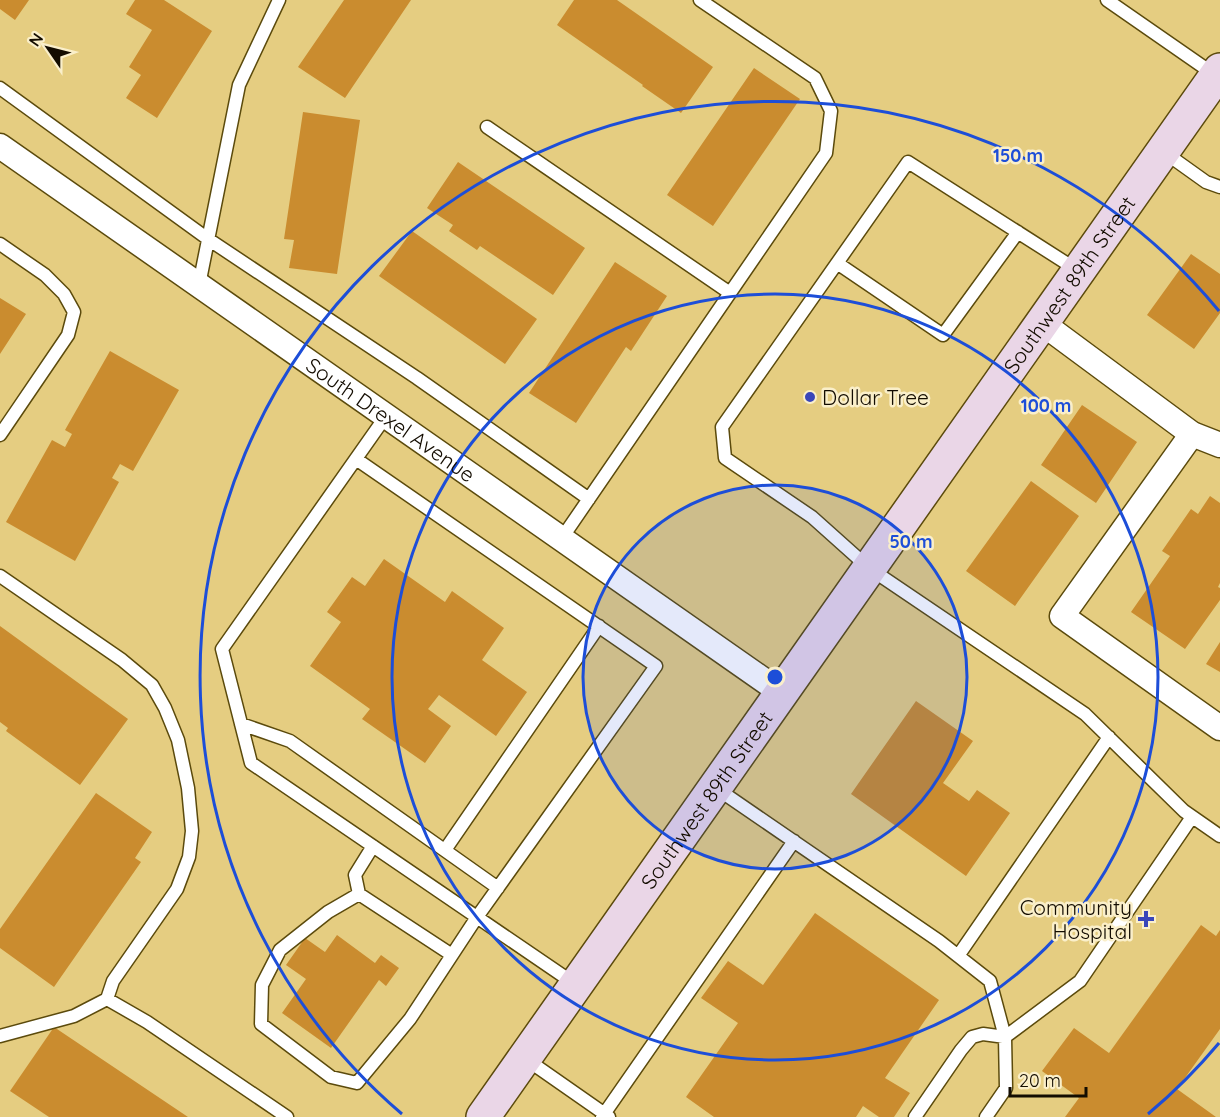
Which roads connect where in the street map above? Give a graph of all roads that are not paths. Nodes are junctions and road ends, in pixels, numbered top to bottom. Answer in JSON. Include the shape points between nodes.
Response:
{"nodes":[{"id":1,"x":279,"y":0,"type":"edge"},
{"id":2,"x":700,"y":0,"type":"edge"},
{"id":3,"x":1107,"y":0,"type":"edge"},
{"id":4,"x":1218,"y":73,"type":"edge"},
{"id":5,"x":0,"y":88,"type":"edge"},
{"id":6,"x":487,"y":127,"type":"dead end"},
{"id":7,"x":0,"y":146,"type":"edge"},
{"id":8,"x":1163,"y":151,"type":"junction"},
{"id":9,"x":1220,"y":188,"type":"edge"},
{"id":10,"x":1018,"y":232,"type":"junction"},
{"id":11,"x":208,"y":239,"type":"junction"},
{"id":12,"x":0,"y":244,"type":"edge"},
{"id":13,"x":837,"y":263,"type":"junction"},
{"id":14,"x":1079,"y":271,"type":"junction"},
{"id":15,"x":199,"y":285,"type":"junction"},
{"id":16,"x":730,"y":293,"type":"junction"},
{"id":17,"x":1042,"y":323,"type":"junction"},
{"id":18,"x":386,"y":416,"type":"junction"},
{"id":19,"x":1192,"y":434,"type":"junction"},
{"id":20,"x":0,"y":435,"type":"edge"},
{"id":21,"x":1220,"y":445,"type":"edge"},
{"id":22,"x":356,"y":459,"type":"junction"},
{"id":23,"x":589,"y":499,"type":"junction"},
{"id":24,"x":562,"y":538,"type":"junction"},
{"id":25,"x":869,"y":568,"type":"junction"},
{"id":26,"x":0,"y":576,"type":"edge"},
{"id":27,"x":599,"y":626,"type":"junction"},
{"id":28,"x":782,"y":693,"type":"junction"},
{"id":29,"x":241,"y":724,"type":"junction"},
{"id":30,"x":1220,"y":728,"type":"edge"},
{"id":31,"x":1109,"y":737,"type":"junction"},
{"id":32,"x":715,"y":788,"type":"junction"},
{"id":33,"x":1192,"y":817,"type":"junction"},
{"id":34,"x":1220,"y":836,"type":"edge"},
{"id":35,"x":794,"y":841,"type":"junction"},
{"id":36,"x":373,"y":846,"type":"junction"},
{"id":37,"x":445,"y":850,"type":"junction"},
{"id":38,"x":498,"y":888,"type":"junction"},
{"id":39,"x":359,"y":894,"type":"junction"},
{"id":40,"x":477,"y":917,"type":"junction"},
{"id":41,"x":452,"y":956,"type":"junction"},
{"id":42,"x":958,"y":956,"type":"junction"},
{"id":43,"x":576,"y":985,"type":"junction"},
{"id":44,"x":107,"y":999,"type":"junction"},
{"id":45,"x":0,"y":1036,"type":"edge"},
{"id":46,"x":1005,"y":1037,"type":"junction"},
{"id":47,"x":525,"y":1058,"type":"junction"},
{"id":48,"x":605,"y":1116,"type":"edge"},
{"id":49,"x":287,"y":1117,"type":"edge"},
{"id":50,"x":483,"y":1117,"type":"edge"},
{"id":51,"x":915,"y":1117,"type":"edge"},
{"id":52,"x":986,"y":1117,"type":"edge"}],
"edges":[{"from":1,"to":11,"type":"lane","via":[[238,85]]},
{"from":2,"to":16,"type":"lane","via":[[815,78],[831,111],[826,153]]},
{"from":3,"to":4,"type":"lane"},
{"from":4,"to":8,"type":"main road","name":"Southwest 89th Street"},
{"from":5,"to":11,"type":"lane"},
{"from":6,"to":16,"type":"lane"},
{"from":7,"to":15,"type":"street","name":"South Drexel Avenue"},
{"from":8,"to":9,"type":"lane"},
{"from":8,"to":14,"type":"main road","name":"Southwest 89th Street"},
{"from":10,"to":13,"type":"lane","via":[[908,162]]},
{"from":10,"to":13,"type":"lane","via":[[943,335]]},
{"from":10,"to":14,"type":"lane"},
{"from":11,"to":15,"type":"lane"},
{"from":11,"to":23,"type":"lane"},
{"from":12,"to":20,"type":"lane","via":[[45,275],[64,294],[74,312],[68,335]]},
{"from":13,"to":25,"type":"lane","via":[[722,427],[725,458],[812,517]]},
{"from":14,"to":17,"type":"main road","name":"Southwest 89th Street"},
{"from":15,"to":18,"type":"street","name":"South Drexel Avenue"},
{"from":16,"to":23,"type":"lane"},
{"from":17,"to":19,"type":"street"},
{"from":17,"to":25,"type":"main road","name":"Southwest 89th Street"},
{"from":18,"to":22,"type":"lane"},
{"from":18,"to":24,"type":"street","name":"South Drexel Avenue"},
{"from":19,"to":21,"type":"street"},
{"from":19,"to":30,"type":"street","via":[[1062,616]]},
{"from":22,"to":27,"type":"lane"},
{"from":22,"to":29,"type":"lane","via":[[222,649]]},
{"from":23,"to":24,"type":"lane"},
{"from":24,"to":28,"type":"street","name":"South Drexel Avenue"},
{"from":25,"to":28,"type":"main road","name":"Southwest 89th Street"},
{"from":25,"to":31,"type":"lane","via":[[1085,714]]},
{"from":26,"to":44,"type":"lane","via":[[152,685],[178,740],[188,788],[192,831],[189,857],[177,889],[113,981]]},
{"from":27,"to":37,"type":"lane"},
{"from":27,"to":38,"type":"lane","via":[[656,666]]},
{"from":28,"to":32,"type":"main road","name":"Southwest 89th Street"},
{"from":29,"to":36,"type":"lane","via":[[251,763]]},
{"from":29,"to":37,"type":"lane","via":[[290,741]]},
{"from":31,"to":33,"type":"lane"},
{"from":31,"to":42,"type":"lane"},
{"from":32,"to":35,"type":"lane"},
{"from":32,"to":43,"type":"main road","name":"Southwest 89th Street"},
{"from":33,"to":34,"type":"lane"},
{"from":33,"to":46,"type":"lane","via":[[1080,981]]},
{"from":35,"to":42,"type":"lane"},
{"from":35,"to":48,"type":"lane"},
{"from":36,"to":39,"type":"lane","via":[[355,875]]},
{"from":36,"to":40,"type":"lane"},
{"from":37,"to":38,"type":"lane"},
{"from":38,"to":40,"type":"lane"},
{"from":39,"to":41,"type":"lane"},
{"from":39,"to":41,"type":"lane","via":[[328,912],[280,950],[262,986],[261,1024],[331,1077],[357,1083],[410,1019]]},
{"from":40,"to":41,"type":"lane"},
{"from":40,"to":43,"type":"lane"},
{"from":42,"to":46,"type":"lane","via":[[990,981]]},
{"from":43,"to":47,"type":"main road","name":"Southwest 89th Street"},
{"from":44,"to":45,"type":"lane","via":[[74,1016]]},
{"from":44,"to":49,"type":"lane"},
{"from":46,"to":51,"type":"lane","via":[[972,1037]]},
{"from":46,"to":52,"type":"lane","via":[[1006,1088]]},
{"from":47,"to":48,"type":"lane"},
{"from":47,"to":50,"type":"main road","name":"Southwest 89th Street"}]}
